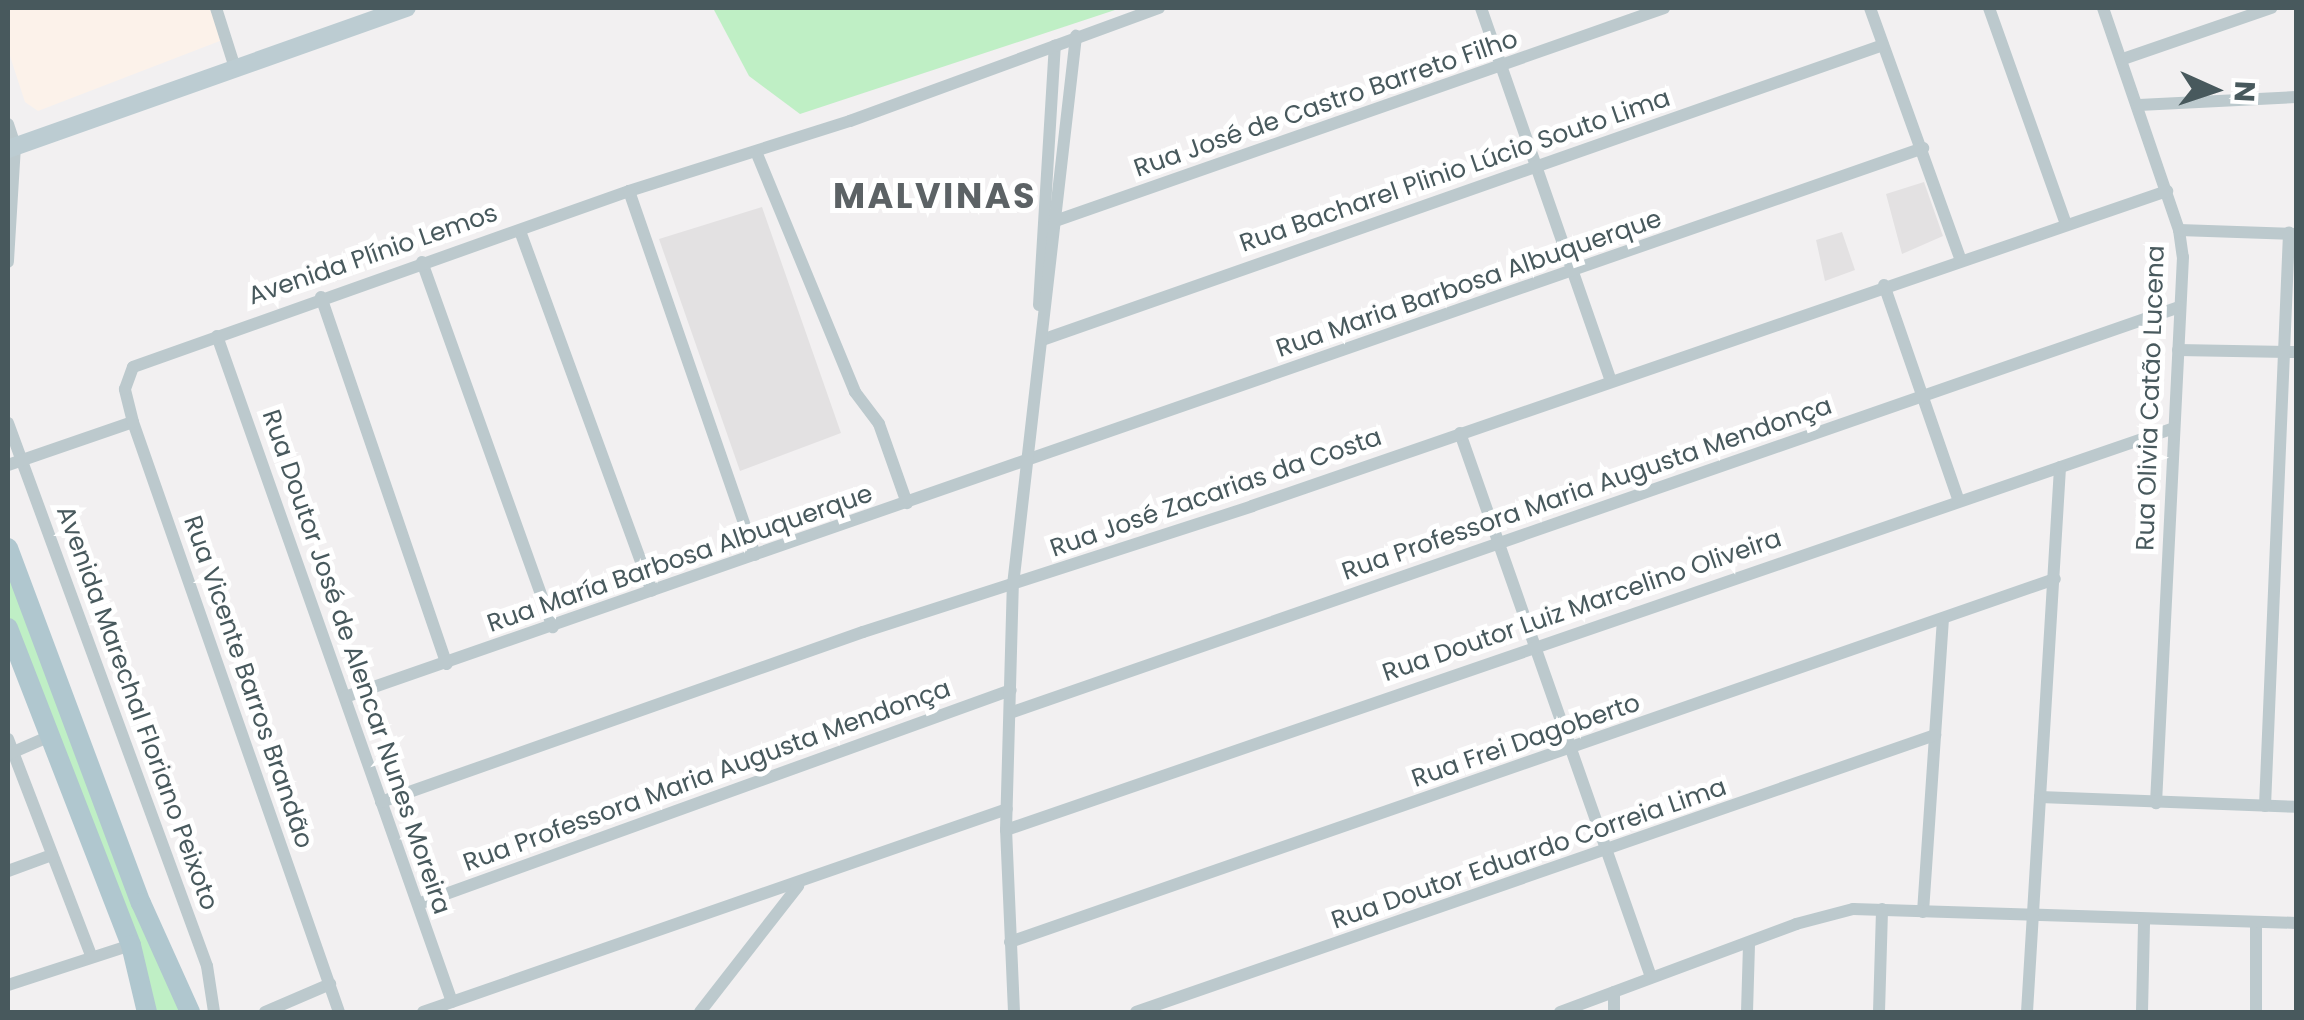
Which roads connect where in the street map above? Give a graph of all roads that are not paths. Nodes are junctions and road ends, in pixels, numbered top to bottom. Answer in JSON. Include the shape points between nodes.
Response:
{"nodes":[{"id":1,"x":216,"y":8,"type":"edge"},
{"id":2,"x":406,"y":8,"type":"edge"},
{"id":3,"x":1158,"y":8,"type":"edge"},
{"id":4,"x":1481,"y":8,"type":"edge"},
{"id":5,"x":1664,"y":8,"type":"edge"},
{"id":6,"x":1870,"y":8,"type":"edge"},
{"id":7,"x":1989,"y":8,"type":"edge"},
{"id":8,"x":2103,"y":8,"type":"edge"},
{"id":9,"x":2271,"y":8,"type":"edge"},
{"id":10,"x":1076,"y":36,"type":"junction"},
{"id":11,"x":1055,"y":44,"type":"junction"},
{"id":12,"x":1883,"y":45,"type":"junction"},
{"id":13,"x":2122,"y":59,"type":"junction"},
{"id":14,"x":235,"y":68,"type":"junction"},
{"id":15,"x":1502,"y":69,"type":"junction"},
{"id":16,"x":2296,"y":97,"type":"edge"},
{"id":17,"x":2139,"y":105,"type":"junction"},
{"id":18,"x":8,"y":124,"type":"edge"},
{"id":19,"x":11,"y":148,"type":"edge"},
{"id":20,"x":1923,"y":148,"type":"junction"},
{"id":21,"x":757,"y":154,"type":"junction"},
{"id":22,"x":1536,"y":168,"type":"junction"},
{"id":23,"x":628,"y":191,"type":"junction"},
{"id":24,"x":2166,"y":191,"type":"junction"},
{"id":25,"x":1058,"y":220,"type":"junction"},
{"id":26,"x":2064,"y":222,"type":"junction"},
{"id":27,"x":2180,"y":230,"type":"junction"},
{"id":28,"x":520,"y":231,"type":"junction"},
{"id":29,"x":2293,"y":234,"type":"edge"},
{"id":30,"x":1960,"y":258,"type":"junction"},
{"id":31,"x":8,"y":262,"type":"edge"},
{"id":32,"x":422,"y":262,"type":"junction"},
{"id":33,"x":1570,"y":273,"type":"junction"},
{"id":34,"x":1884,"y":284,"type":"junction"},
{"id":35,"x":321,"y":297,"type":"junction"},
{"id":36,"x":2180,"y":307,"type":"junction"},
{"id":37,"x":217,"y":336,"type":"junction"},
{"id":38,"x":1042,"y":340,"type":"junction"},
{"id":39,"x":2178,"y":350,"type":"junction"},
{"id":40,"x":2290,"y":352,"type":"edge"},
{"id":41,"x":133,"y":367,"type":"joint"},
{"id":42,"x":1612,"y":381,"type":"junction"},
{"id":43,"x":1925,"y":395,"type":"junction"},
{"id":44,"x":133,"y":422,"type":"junction"},
{"id":45,"x":8,"y":423,"type":"edge"},
{"id":46,"x":2174,"y":428,"type":"junction"},
{"id":47,"x":1460,"y":434,"type":"junction"},
{"id":48,"x":1029,"y":462,"type":"junction"},
{"id":49,"x":13,"y":463,"type":"edge"},
{"id":50,"x":2060,"y":467,"type":"junction"},
{"id":51,"x":1958,"y":499,"type":"junction"},
{"id":52,"x":908,"y":503,"type":"junction"},
{"id":53,"x":1496,"y":546,"type":"junction"},
{"id":54,"x":8,"y":548,"type":"edge"},
{"id":55,"x":755,"y":554,"type":"junction"},
{"id":56,"x":2055,"y":578,"type":"junction"},
{"id":57,"x":1014,"y":586,"type":"junction"},
{"id":58,"x":652,"y":590,"type":"junction"},
{"id":59,"x":1943,"y":619,"type":"junction"},
{"id":60,"x":553,"y":627,"type":"junction"},
{"id":61,"x":8,"y":628,"type":"edge"},
{"id":62,"x":1533,"y":650,"type":"junction"},
{"id":63,"x":446,"y":664,"type":"junction"},
{"id":64,"x":1010,"y":690,"type":"junction"},
{"id":65,"x":345,"y":697,"type":"junction"},
{"id":66,"x":1010,"y":713,"type":"junction"},
{"id":67,"x":1935,"y":735,"type":"junction"},
{"id":68,"x":48,"y":737,"type":"junction"},
{"id":69,"x":9,"y":748,"type":"edge"},
{"id":70,"x":1569,"y":752,"type":"junction"},
{"id":71,"x":2040,"y":797,"type":"junction"},
{"id":72,"x":381,"y":802,"type":"junction"},
{"id":73,"x":2156,"y":804,"type":"junction"},
{"id":74,"x":2264,"y":806,"type":"junction"},
{"id":75,"x":2296,"y":808,"type":"edge"},
{"id":76,"x":1007,"y":809,"type":"junction"},
{"id":77,"x":1006,"y":830,"type":"junction"},
{"id":78,"x":1605,"y":851,"type":"junction"},
{"id":79,"x":52,"y":855,"type":"junction"},
{"id":80,"x":8,"y":870,"type":"edge"},
{"id":81,"x":800,"y":884,"type":"junction"},
{"id":82,"x":418,"y":904,"type":"junction"},
{"id":83,"x":1882,"y":909,"type":"junction"},
{"id":84,"x":1923,"y":912,"type":"junction"},
{"id":85,"x":2033,"y":918,"type":"junction"},
{"id":86,"x":2144,"y":922,"type":"junction"},
{"id":87,"x":2256,"y":922,"type":"junction"},
{"id":88,"x":2296,"y":923,"type":"edge"},
{"id":89,"x":1010,"y":942,"type":"junction"},
{"id":90,"x":1749,"y":943,"type":"junction"},
{"id":91,"x":131,"y":944,"type":"junction"},
{"id":92,"x":91,"y":956,"type":"junction"},
{"id":93,"x":1651,"y":976,"type":"junction"},
{"id":94,"x":330,"y":984,"type":"junction"},
{"id":95,"x":8,"y":985,"type":"edge"},
{"id":96,"x":1614,"y":992,"type":"junction"},
{"id":97,"x":452,"y":1002,"type":"junction"},
{"id":98,"x":147,"y":1012,"type":"edge"},
{"id":99,"x":190,"y":1012,"type":"edge"},
{"id":100,"x":214,"y":1012,"type":"edge"},
{"id":101,"x":266,"y":1012,"type":"edge"},
{"id":102,"x":339,"y":1012,"type":"edge"},
{"id":103,"x":422,"y":1012,"type":"edge"},
{"id":104,"x":700,"y":1012,"type":"edge"},
{"id":105,"x":1014,"y":1012,"type":"edge"},
{"id":106,"x":1136,"y":1012,"type":"edge"},
{"id":107,"x":1560,"y":1012,"type":"edge"},
{"id":108,"x":1614,"y":1012,"type":"edge"},
{"id":109,"x":1747,"y":1012,"type":"edge"},
{"id":110,"x":1880,"y":1012,"type":"edge"},
{"id":111,"x":2027,"y":1012,"type":"edge"},
{"id":112,"x":2142,"y":1012,"type":"edge"},
{"id":113,"x":2256,"y":1012,"type":"edge"}],
"edges":[{"from":1,"to":14,"type":"street"},
{"from":2,"to":14,"type":"main road"},
{"from":3,"to":10,"type":"street","name":"Avenida Plínio Lemos"},
{"from":4,"to":15,"type":"street"},
{"from":5,"to":15,"type":"street","name":"Rua José de Castro Barreto Filho"},
{"from":6,"to":12,"type":"street"},
{"from":7,"to":26,"type":"street"},
{"from":8,"to":13,"type":"street","name":"Rua Olivia Catão Lucena"},
{"from":9,"to":13,"type":"street"},
{"from":10,"to":11,"type":"street","name":"Avenida Plínio Lemos"},
{"from":10,"to":25,"type":"street"},
{"from":11,"to":21,"type":"street","name":"Avenida Plínio Lemos"},
{"from":11,"to":48,"type":"street"},
{"from":12,"to":20,"type":"street"},
{"from":12,"to":22,"type":"street","name":"Rua Bacharel Plinio Lúcio Souto Lima"},
{"from":13,"to":17,"type":"street","name":"Rua Olivia Catão Lucena"},
{"from":14,"to":19,"type":"main road"},
{"from":15,"to":22,"type":"street"},
{"from":15,"to":25,"type":"street","name":"Rua José de Castro Barreto Filho"},
{"from":16,"to":17,"type":"street"},
{"from":17,"to":24,"type":"street","name":"Rua Olivia Catão Lucena"},
{"from":18,"to":19,"type":"street"},
{"from":19,"to":31,"type":"street"},
{"from":20,"to":30,"type":"street"},
{"from":20,"to":33,"type":"street","name":"Rua Maria Barbosa Albuquerque"},
{"from":21,"to":23,"type":"street","name":"Avenida Plínio Lemos"},
{"from":21,"to":52,"type":"street","via":[[855,392],[880,424]]},
{"from":22,"to":33,"type":"street"},
{"from":22,"to":38,"type":"street","name":"Rua Bacharel Plinio Lúcio Souto Lima"},
{"from":23,"to":28,"type":"street","name":"Avenida Plínio Lemos"},
{"from":23,"to":55,"type":"street"},
{"from":24,"to":26,"type":"street","name":"Rua José Zacarias da Costa"},
{"from":24,"to":27,"type":"street","name":"Rua Olivia Catão Lucena"},
{"from":25,"to":38,"type":"street"},
{"from":26,"to":30,"type":"street","name":"Rua José Zacarias da Costa"},
{"from":27,"to":29,"type":"street"},
{"from":27,"to":36,"type":"street","name":"Rua Olivia Catão Lucena"},
{"from":28,"to":32,"type":"street","name":"Avenida Plínio Lemos"},
{"from":28,"to":58,"type":"street"},
{"from":29,"to":40,"type":"street"},
{"from":30,"to":34,"type":"street","name":"Rua José Zacarias da Costa"},
{"from":32,"to":35,"type":"street","name":"Avenida Plínio Lemos"},
{"from":32,"to":60,"type":"street"},
{"from":33,"to":42,"type":"street"},
{"from":33,"to":48,"type":"street","name":"Rua Maria Barbosa Albuquerque"},
{"from":34,"to":42,"type":"street","name":"Rua José Zacarias da Costa"},
{"from":34,"to":43,"type":"street"},
{"from":35,"to":37,"type":"street","name":"Avenida Plínio Lemos"},
{"from":35,"to":63,"type":"street"},
{"from":36,"to":39,"type":"street","name":"Rua Olivia Catão Lucena"},
{"from":36,"to":43,"type":"street","name":"Rua Professora Maria Augusta Mendonça"},
{"from":37,"to":41,"type":"street","name":"Avenida Plínio Lemos"},
{"from":37,"to":65,"type":"street","name":"Rua Doutor José de Alencar Nunes Moreira"},
{"from":38,"to":48,"type":"street"},
{"from":39,"to":40,"type":"street"},
{"from":39,"to":46,"type":"street","name":"Rua Olivia Catão Lucena"},
{"from":40,"to":74,"type":"street"},
{"from":41,"to":44,"type":"street","name":"Rua Vicente Barros Brandão","via":[[125,389]]},
{"from":42,"to":47,"type":"street","name":"Rua José Zacarias da Costa"},
{"from":43,"to":51,"type":"street"},
{"from":43,"to":53,"type":"street","name":"Rua Professora Maria Augusta Mendonça"},
{"from":44,"to":49,"type":"street"},
{"from":44,"to":94,"type":"street","name":"Rua Vicente Barros Brandão"},
{"from":45,"to":49,"type":"street","name":"Avenida Marechal Floriano Peixoto"},
{"from":46,"to":50,"type":"street","name":"Rua Doutor Luiz Marcelino Oliveira"},
{"from":46,"to":73,"type":"street","name":"Rua Olivia Catão Lucena"},
{"from":47,"to":53,"type":"street"},
{"from":47,"to":57,"type":"street","name":"Rua José Zacarias da Costa"},
{"from":48,"to":52,"type":"street","name":"Rua María Barbosa Albuquerque"},
{"from":48,"to":57,"type":"street"},
{"from":49,"to":100,"type":"street","name":"Avenida Marechal Floriano Peixoto","via":[[207,966]]},
{"from":50,"to":51,"type":"street","name":"Rua Doutor Luiz Marcelino Oliveira"},
{"from":50,"to":56,"type":"street"},
{"from":51,"to":62,"type":"street","name":"Rua Doutor Luiz Marcelino Oliveira"},
{"from":52,"to":55,"type":"street","name":"Rua María Barbosa Albuquerque"},
{"from":53,"to":62,"type":"street"},
{"from":53,"to":66,"type":"street","name":"Rua Professora Maria Augusta Mendonça"},
{"from":54,"to":99,"type":"main road","via":[[141,904]]},
{"from":55,"to":58,"type":"street","name":"Rua María Barbosa Albuquerque"},
{"from":56,"to":59,"type":"street","name":"Rua Frei Dagoberto"},
{"from":56,"to":71,"type":"street"},
{"from":57,"to":64,"type":"street"},
{"from":57,"to":72,"type":"street","name":"Rua José Zacarias da Costa","via":[[863,632]]},
{"from":58,"to":60,"type":"street","name":"Rua María Barbosa Albuquerque"},
{"from":59,"to":67,"type":"street"},
{"from":59,"to":70,"type":"street","name":"Rua Frei Dagoberto"},
{"from":60,"to":63,"type":"street","name":"Rua María Barbosa Albuquerque"},
{"from":61,"to":68,"type":"main road"},
{"from":62,"to":70,"type":"street"},
{"from":62,"to":77,"type":"street","name":"Rua Doutor Luiz Marcelino Oliveira"},
{"from":63,"to":65,"type":"street","name":"Rua María Barbosa Albuquerque"},
{"from":64,"to":66,"type":"street"},
{"from":64,"to":82,"type":"street","name":"Rua Professora Maria Augusta Mendonça"},
{"from":65,"to":72,"type":"street","name":"Rua Doutor José de Alencar Nunes Moreira"},
{"from":66,"to":76,"type":"street"},
{"from":67,"to":78,"type":"street","name":"Rua Doutor Eduardo Correia Lima"},
{"from":67,"to":84,"type":"street"},
{"from":68,"to":69,"type":"street"},
{"from":68,"to":91,"type":"main road"},
{"from":69,"to":79,"type":"street"},
{"from":70,"to":78,"type":"street"},
{"from":70,"to":89,"type":"street","name":"Rua Frei Dagoberto"},
{"from":71,"to":73,"type":"street"},
{"from":71,"to":85,"type":"street"},
{"from":72,"to":82,"type":"street","name":"Rua Doutor José de Alencar Nunes Moreira"},
{"from":73,"to":74,"type":"street"},
{"from":74,"to":75,"type":"street"},
{"from":76,"to":77,"type":"street"},
{"from":76,"to":81,"type":"street"},
{"from":77,"to":89,"type":"street"},
{"from":78,"to":93,"type":"street"},
{"from":78,"to":106,"type":"street","name":"Rua Doutor Eduardo Correia Lima"},
{"from":79,"to":80,"type":"street"},
{"from":79,"to":92,"type":"street"},
{"from":81,"to":97,"type":"street"},
{"from":81,"to":104,"type":"street"},
{"from":82,"to":97,"type":"street","name":"Rua Doutor José de Alencar Nunes Moreira"},
{"from":83,"to":84,"type":"street"},
{"from":83,"to":90,"type":"street","via":[[1830,912]]},
{"from":83,"to":110,"type":"street"},
{"from":84,"to":85,"type":"street"},
{"from":85,"to":86,"type":"street"},
{"from":85,"to":111,"type":"street"},
{"from":86,"to":87,"type":"street"},
{"from":86,"to":112,"type":"street"},
{"from":87,"to":88,"type":"street"},
{"from":87,"to":113,"type":"street"},
{"from":89,"to":105,"type":"street"},
{"from":90,"to":93,"type":"street"},
{"from":90,"to":109,"type":"street"},
{"from":91,"to":92,"type":"street"},
{"from":91,"to":98,"type":"main road"},
{"from":92,"to":95,"type":"street"},
{"from":93,"to":96,"type":"street"},
{"from":94,"to":101,"type":"street"},
{"from":94,"to":102,"type":"street","name":"Rua Vicente Barros Brandão"},
{"from":96,"to":107,"type":"street"},
{"from":96,"to":108,"type":"street"},
{"from":97,"to":103,"type":"street"}]}
